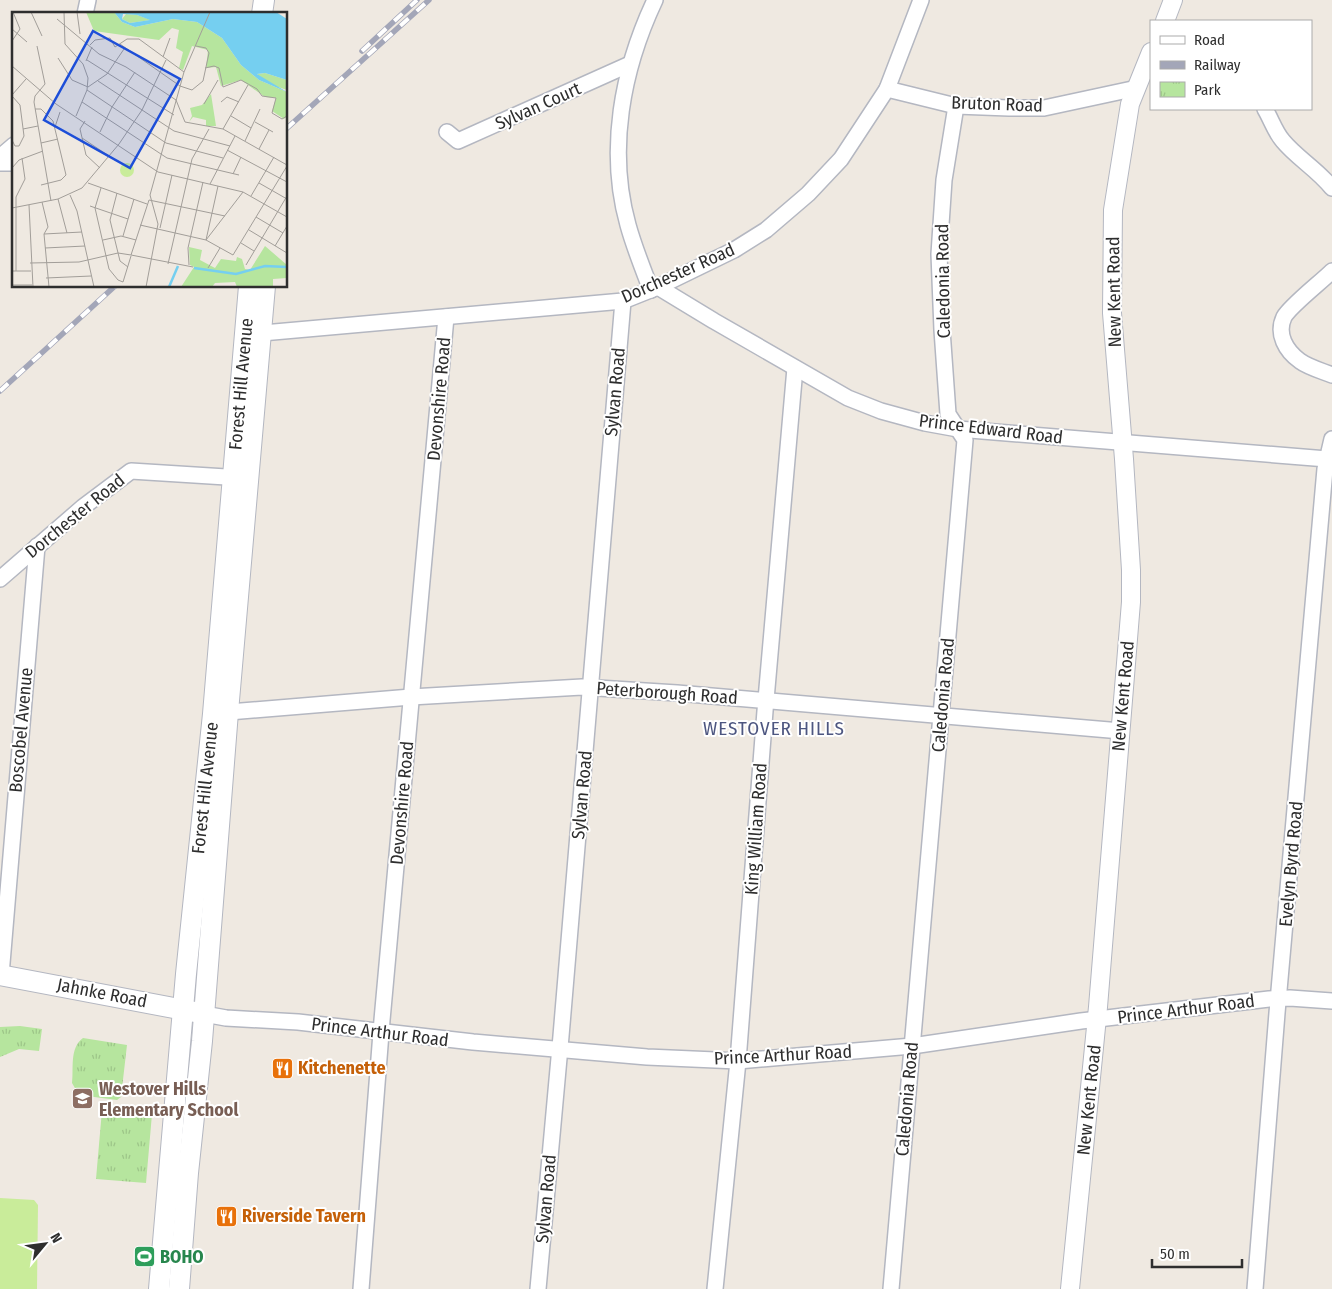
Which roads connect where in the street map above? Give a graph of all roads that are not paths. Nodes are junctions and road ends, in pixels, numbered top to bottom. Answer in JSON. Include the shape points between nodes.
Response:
{"nodes":[{"id":1,"x":655,"y":0,"type":"edge"},
{"id":2,"x":921,"y":0,"type":"edge"},
{"id":3,"x":1150,"y":57,"type":"edge"},
{"id":4,"x":630,"y":64,"type":"junction"},
{"id":5,"x":888,"y":89,"type":"junction"},
{"id":6,"x":1139,"y":93,"type":"edge"},
{"id":7,"x":956,"y":106,"type":"junction"},
{"id":8,"x":1266,"y":110,"type":"edge"},
{"id":9,"x":447,"y":132,"type":"dead end"},
{"id":10,"x":12,"y":147,"type":"edge"},
{"id":11,"x":0,"y":157,"type":"edge"},
{"id":12,"x":1332,"y":188,"type":"edge"},
{"id":13,"x":1332,"y":272,"type":"edge"},
{"id":14,"x":249,"y":288,"type":"edge"},
{"id":15,"x":264,"y":288,"type":"edge"},
{"id":16,"x":655,"y":288,"type":"junction"},
{"id":17,"x":623,"y":301,"type":"junction"},
{"id":18,"x":446,"y":317,"type":"junction"},
{"id":19,"x":253,"y":334,"type":"junction"},
{"id":20,"x":795,"y":368,"type":"junction"},
{"id":21,"x":1332,"y":374,"type":"edge"},
{"id":22,"x":958,"y":428,"type":"junction"},
{"id":23,"x":1332,"y":439,"type":"edge"},
{"id":24,"x":1123,"y":442,"type":"junction"},
{"id":25,"x":1327,"y":459,"type":"junction"},
{"id":26,"x":241,"y":478,"type":"junction"},
{"id":27,"x":36,"y":546,"type":"junction"},
{"id":28,"x":0,"y":579,"type":"edge"},
{"id":29,"x":591,"y":688,"type":"junction"},
{"id":30,"x":411,"y":697,"type":"junction"},
{"id":31,"x":766,"y":701,"type":"junction"},
{"id":32,"x":221,"y":713,"type":"junction"},
{"id":33,"x":941,"y":716,"type":"junction"},
{"id":34,"x":1121,"y":731,"type":"junction"},
{"id":35,"x":1,"y":975,"type":"edge"},
{"id":36,"x":1279,"y":998,"type":"junction"},
{"id":37,"x":1332,"y":1001,"type":"edge"},
{"id":38,"x":183,"y":1009,"type":"junction"},
{"id":39,"x":204,"y":1014,"type":"junction"},
{"id":40,"x":1097,"y":1019,"type":"junction"},
{"id":41,"x":381,"y":1032,"type":"junction"},
{"id":42,"x":912,"y":1046,"type":"junction"},
{"id":43,"x":560,"y":1050,"type":"junction"},
{"id":44,"x":738,"y":1061,"type":"junction"},
{"id":45,"x":160,"y":1289,"type":"edge"},
{"id":46,"x":179,"y":1289,"type":"edge"},
{"id":47,"x":361,"y":1289,"type":"edge"},
{"id":48,"x":538,"y":1289,"type":"edge"},
{"id":49,"x":715,"y":1289,"type":"edge"},
{"id":50,"x":891,"y":1289,"type":"edge"},
{"id":51,"x":1070,"y":1289,"type":"edge"},
{"id":52,"x":1255,"y":1289,"type":"edge"}],
"edges":[{"from":1,"to":4,"type":"street"},
{"from":2,"to":5,"type":"street","name":"Dorchester Road"},
{"from":3,"to":6,"type":"street","name":"New Kent Road"},
{"from":4,"to":9,"type":"street","name":"Sylvan Court","via":[[458,141]]},
{"from":4,"to":16,"type":"street","via":[[621,104],[620,189],[628,226]]},
{"from":5,"to":7,"type":"street","name":"Bruton Road"},
{"from":5,"to":16,"type":"street","name":"Dorchester Road","via":[[841,159],[808,194],[766,230]]},
{"from":6,"to":7,"type":"street","name":"Bruton Road","via":[[1044,108]]},
{"from":6,"to":24,"type":"street","name":"New Kent Road","via":[[1113,210],[1112,313]]},
{"from":7,"to":22,"type":"street","name":"Caledonia Road","via":[[944,180],[939,254],[948,414]]},
{"from":8,"to":12,"type":"street","via":[[1281,139]]},
{"from":10,"to":11,"type":"street"},
{"from":13,"to":21,"type":"street","via":[[1285,316],[1281,327],[1284,345],[1291,353],[1301,362]]},
{"from":14,"to":19,"type":"main road","name":"Forest Hill Avenue"},
{"from":15,"to":19,"type":"main road","name":"Forest Hill Avenue"},
{"from":16,"to":17,"type":"street","name":"Dorchester Road"},
{"from":16,"to":20,"type":"street","name":"Prince Edward Road"},
{"from":17,"to":18,"type":"street","name":"Dorchester Road"},
{"from":17,"to":29,"type":"street","name":"Sylvan Road"},
{"from":18,"to":19,"type":"street","name":"Dorchester Road"},
{"from":18,"to":30,"type":"street","name":"Devonshire Road"},
{"from":19,"to":26,"type":"main road","name":"Forest Hill Avenue"},
{"from":20,"to":22,"type":"street","name":"Prince Edward Road","via":[[848,398],[881,411]]},
{"from":20,"to":31,"type":"street","name":"King William Road"},
{"from":22,"to":24,"type":"street","name":"Prince Edward Road"},
{"from":22,"to":33,"type":"street","name":"Caledonia Road","via":[[965,440]]},
{"from":23,"to":25,"type":"street","name":"Evelyn Byrd Road"},
{"from":24,"to":25,"type":"street","name":"Prince Edward Road"},
{"from":24,"to":34,"type":"street","name":"New Kent Road","via":[[1131,584]]},
{"from":25,"to":36,"type":"street","name":"Evelyn Byrd Road"},
{"from":26,"to":27,"type":"street","name":"Dorchester Road","via":[[131,471]]},
{"from":26,"to":32,"type":"main road","name":"Forest Hill Avenue"},
{"from":27,"to":28,"type":"street","name":"Dorchester Road"},
{"from":27,"to":35,"type":"street","name":"Boscobel Avenue"},
{"from":29,"to":30,"type":"street","name":"Peterborough Road"},
{"from":29,"to":31,"type":"street","name":"Peterborough Road"},
{"from":29,"to":43,"type":"street","name":"Sylvan Road"},
{"from":30,"to":32,"type":"street","name":"Peterborough Road"},
{"from":30,"to":41,"type":"street","name":"Devonshire Road"},
{"from":31,"to":33,"type":"street","name":"Peterborough Road"},
{"from":31,"to":44,"type":"street","name":"King William Road"},
{"from":32,"to":38,"type":"main road","name":"Forest Hill Avenue"},
{"from":32,"to":39,"type":"main road","name":"Forest Hill Avenue"},
{"from":33,"to":34,"type":"street","name":"Peterborough Road"},
{"from":33,"to":42,"type":"street","name":"Caledonia Road"},
{"from":34,"to":40,"type":"street","name":"New Kent Road"},
{"from":35,"to":38,"type":"main road","name":"Jahnke Road"},
{"from":36,"to":37,"type":"street","name":"Prince Arthur Road"},
{"from":36,"to":40,"type":"street","name":"Prince Arthur Road"},
{"from":36,"to":52,"type":"street","name":"Evelyn Byrd Road"},
{"from":38,"to":39,"type":"main road","name":"Jahnke Road"},
{"from":38,"to":45,"type":"main road","name":"Forest Hill Avenue"},
{"from":39,"to":41,"type":"street","name":"Prince Arthur Road"},
{"from":39,"to":46,"type":"main road","name":"Forest Hill Avenue"},
{"from":40,"to":42,"type":"street","name":"Prince Arthur Road"},
{"from":40,"to":51,"type":"street","name":"New Kent Road"},
{"from":41,"to":43,"type":"street","name":"Prince Arthur Road"},
{"from":41,"to":47,"type":"street","name":"Devonshire Road"},
{"from":42,"to":44,"type":"street","name":"Prince Arthur Road"},
{"from":42,"to":50,"type":"street","name":"Caledonia Road"},
{"from":43,"to":44,"type":"street","name":"Prince Arthur Road"},
{"from":43,"to":48,"type":"street","name":"Sylvan Road"},
{"from":44,"to":49,"type":"street","name":"King William Road"}]}
